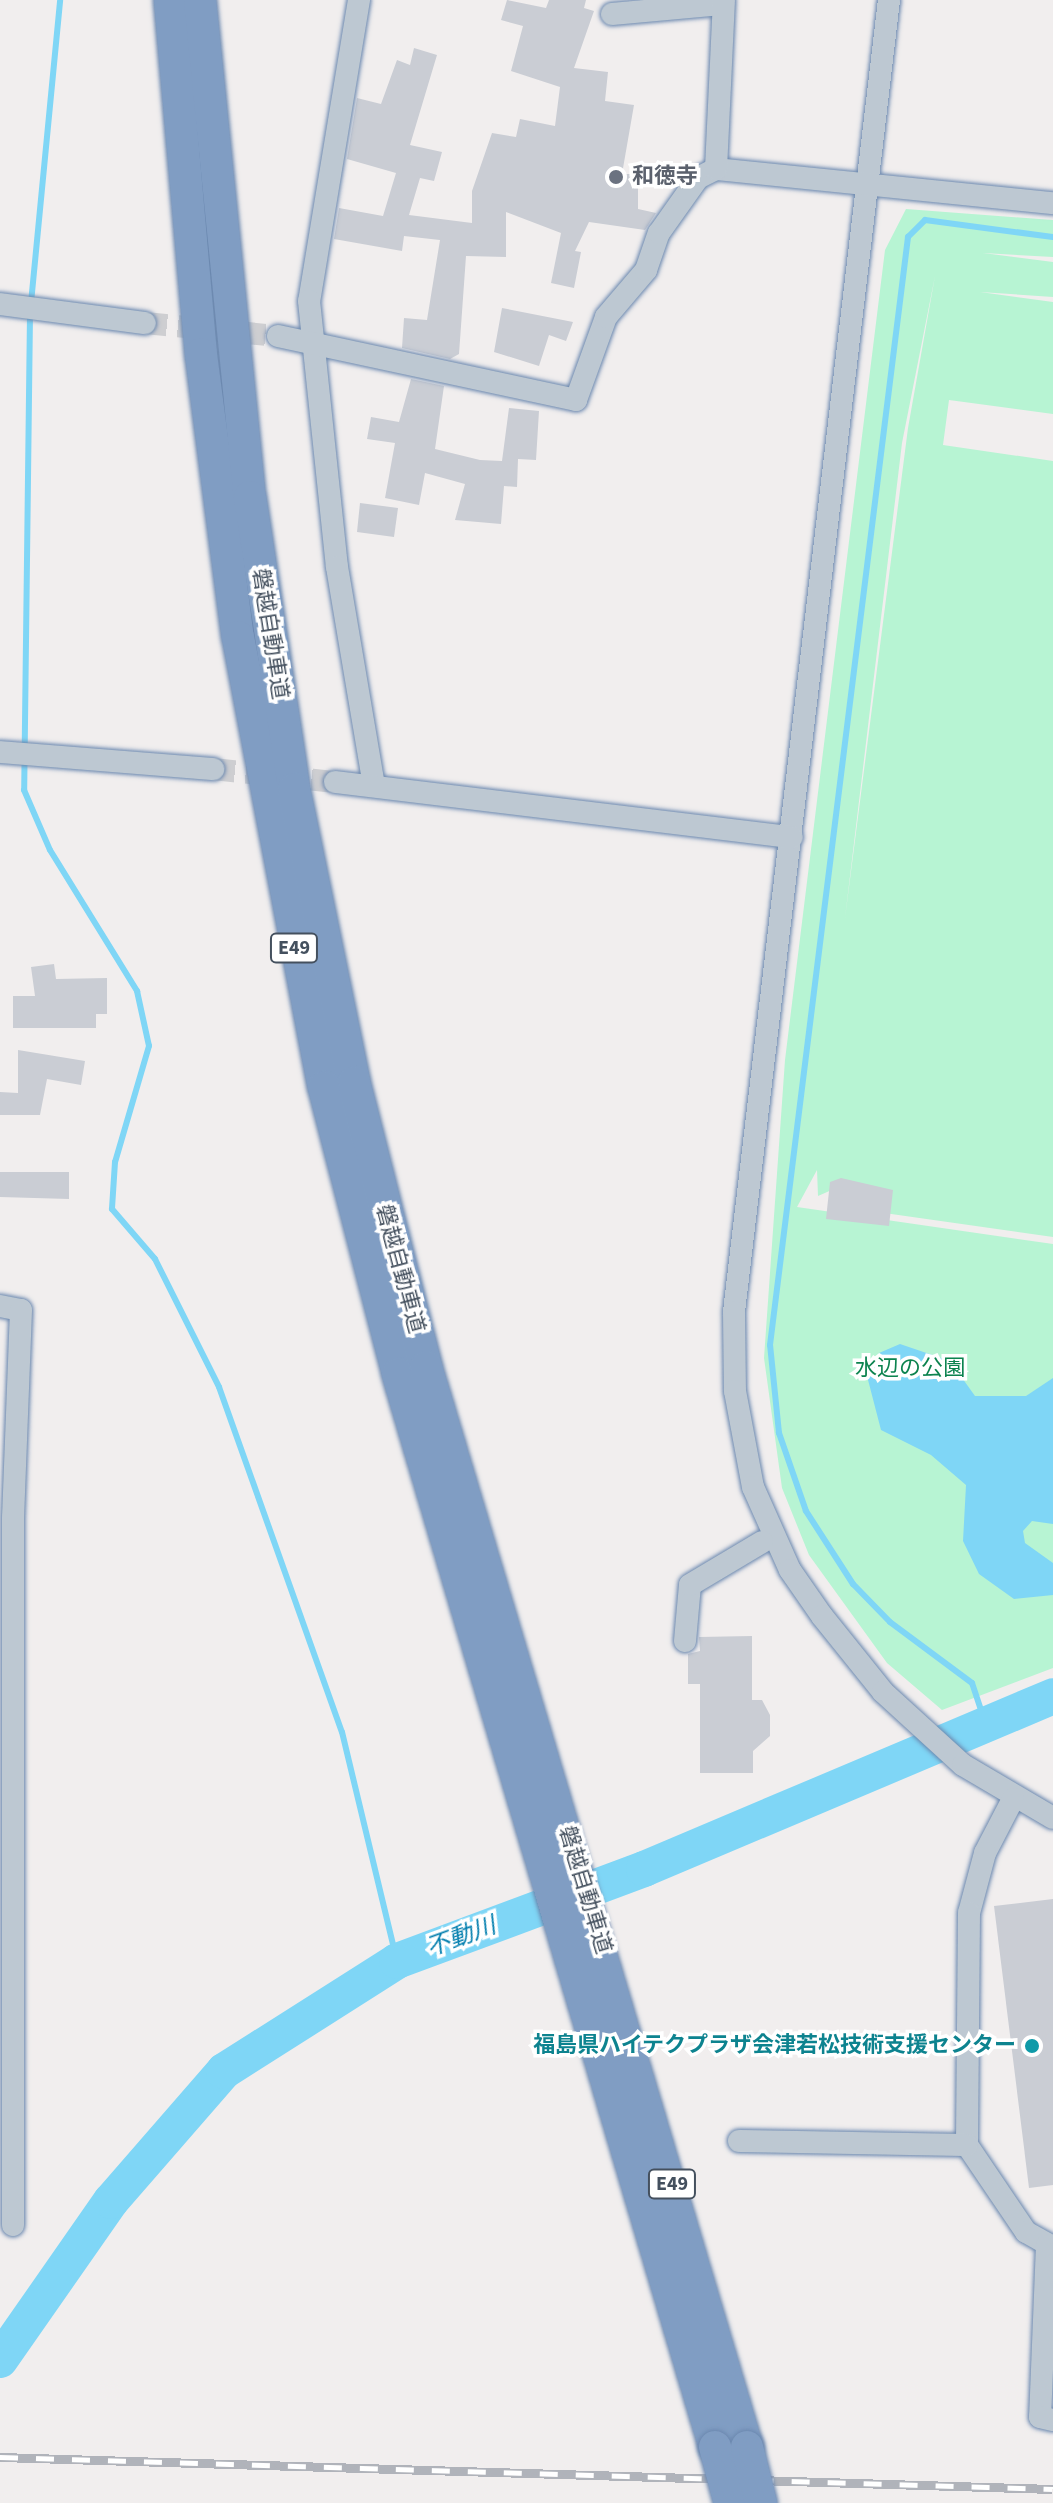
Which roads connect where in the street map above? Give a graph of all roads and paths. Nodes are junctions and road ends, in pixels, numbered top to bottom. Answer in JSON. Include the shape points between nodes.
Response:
{"nodes":[{"id":1,"x":170,"y":0,"type":"edge"},
{"id":2,"x":200,"y":0,"type":"edge"},
{"id":3,"x":359,"y":0,"type":"edge"},
{"id":4,"x":889,"y":0,"type":"edge"},
{"id":5,"x":723,"y":2,"type":"edge"},
{"id":6,"x":612,"y":14,"type":"dead end"},
{"id":7,"x":716,"y":169,"type":"junction"},
{"id":8,"x":870,"y":182,"type":"junction"},
{"id":9,"x":1053,"y":203,"type":"edge"},
{"id":10,"x":0,"y":304,"type":"edge"},
{"id":11,"x":145,"y":323,"type":"tunnel mouth"},
{"id":12,"x":278,"y":336,"type":"tunnel mouth"},
{"id":13,"x":312,"y":341,"type":"junction"},
{"id":14,"x":0,"y":752,"type":"edge"},
{"id":15,"x":213,"y":769,"type":"tunnel mouth"},
{"id":16,"x":335,"y":782,"type":"tunnel mouth"},
{"id":17,"x":374,"y":785,"type":"junction"},
{"id":18,"x":792,"y":837,"type":"junction"},
{"id":19,"x":0,"y":1306,"type":"edge"},
{"id":20,"x":6,"y":1518,"type":"edge"},
{"id":21,"x":762,"y":1542,"type":"dead end"},
{"id":22,"x":685,"y":1641,"type":"dead end"},
{"id":23,"x":1013,"y":1799,"type":"junction"},
{"id":24,"x":1053,"y":1818,"type":"edge"},
{"id":25,"x":581,"y":1928,"type":"junction"},
{"id":26,"x":739,"y":2141,"type":"dead end"},
{"id":27,"x":967,"y":2145,"type":"junction"},
{"id":28,"x":13,"y":2225,"type":"dead end"},
{"id":29,"x":1050,"y":2246,"type":"edge"},
{"id":30,"x":1053,"y":2420,"type":"edge"},
{"id":31,"x":730,"y":2503,"type":"edge"},
{"id":32,"x":761,"y":2503,"type":"edge"}],
"edges":[{"from":1,"to":25,"type":"highway","name":"磐越自動車道","number":"E49","via":[[221,515],[295,957],[398,1374],[545,1870]]},
{"from":2,"to":25,"type":"highway","name":"磐越自動車道","number":"E49","via":[[250,497],[325,950],[426,1367],[575,1857]]},
{"from":3,"to":13,"type":"street","via":[[309,301]]},
{"from":4,"to":8,"type":"street"},
{"from":5,"to":6,"type":"street"},
{"from":5,"to":7,"type":"street"},
{"from":7,"to":8,"type":"street"},
{"from":7,"to":13,"type":"street","via":[[698,178],[659,233],[646,270],[606,317],[576,400]]},
{"from":8,"to":9,"type":"street"},
{"from":8,"to":18,"type":"street"},
{"from":10,"to":11,"type":"street"},
{"from":12,"to":13,"type":"street"},
{"from":13,"to":17,"type":"street","via":[[337,567]]},
{"from":14,"to":15,"type":"street","via":[[41,751]]},
{"from":16,"to":17,"type":"street"},
{"from":17,"to":18,"type":"street"},
{"from":18,"to":23,"type":"street","via":[[734,1312],[738,1423],[753,1487],[790,1570],[855,1660],[963,1765]]},
{"from":19,"to":20,"type":"street","via":[[21,1310]]},
{"from":20,"to":28,"type":"street"},
{"from":21,"to":22,"type":"street","via":[[690,1585]]},
{"from":23,"to":24,"type":"street"},
{"from":23,"to":27,"type":"street","via":[[985,1853],[969,1913]]},
{"from":25,"to":31,"type":"highway","name":"磐越自動車道","number":"E49","bridge":true},
{"from":25,"to":32,"type":"highway","name":"磐越自動車道","number":"E49","bridge":true},
{"from":26,"to":27,"type":"street"},
{"from":27,"to":29,"type":"street","via":[[1026,2232]]},
{"from":29,"to":30,"type":"street","via":[[1040,2417]]}]}
